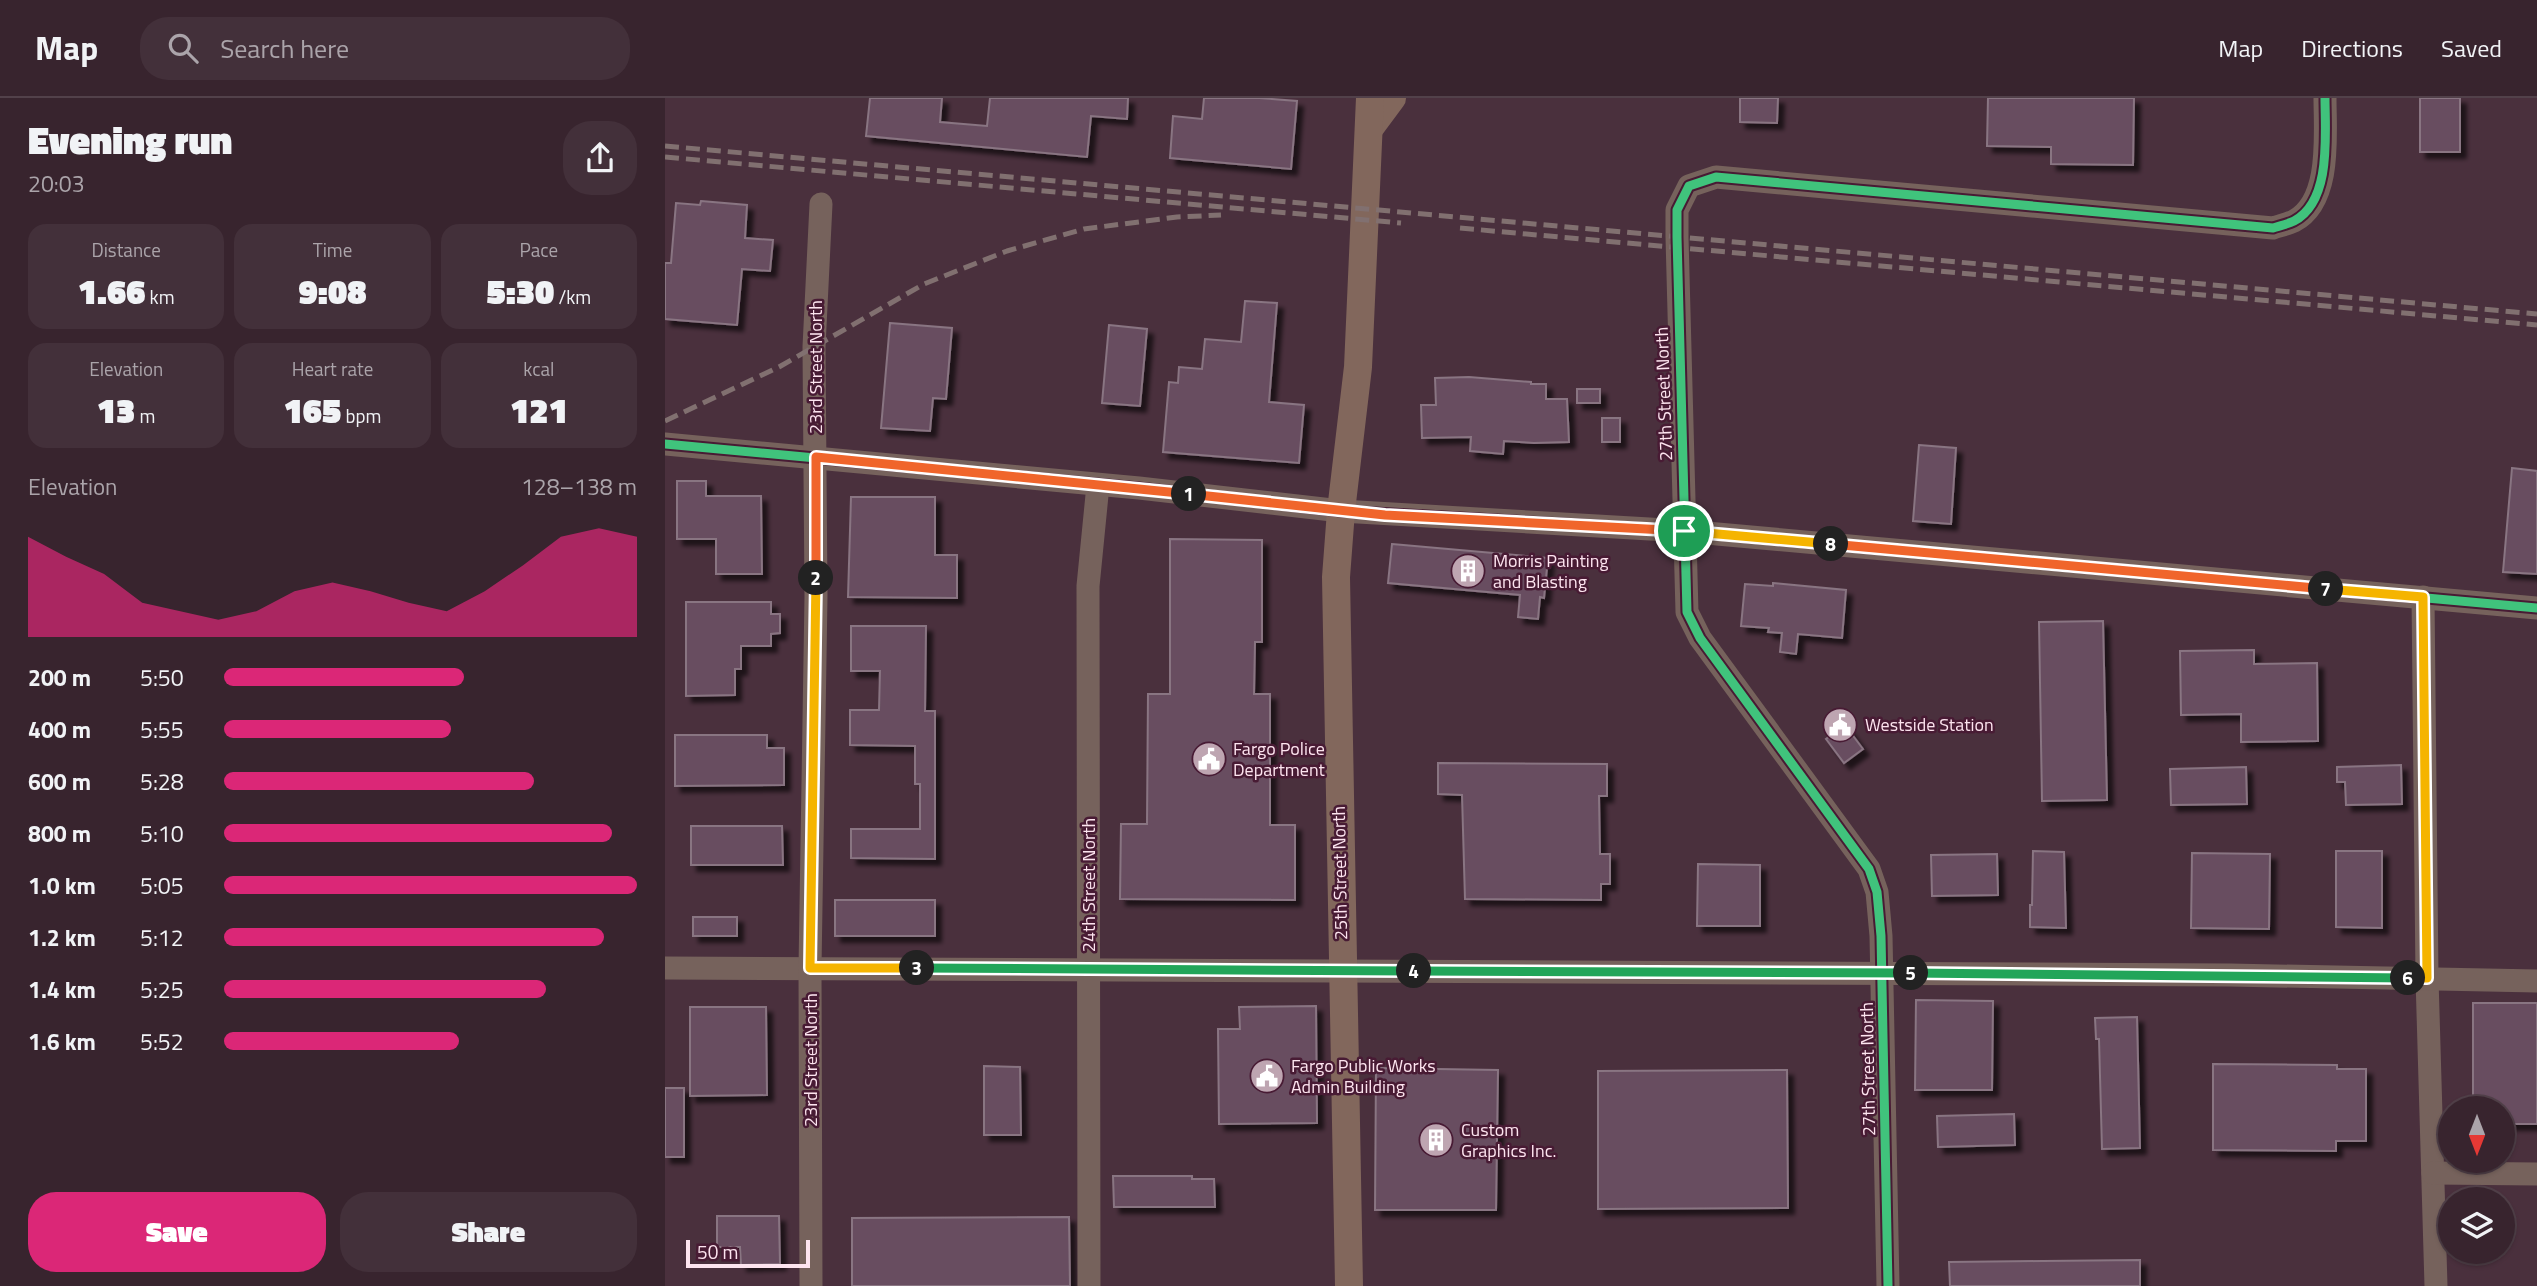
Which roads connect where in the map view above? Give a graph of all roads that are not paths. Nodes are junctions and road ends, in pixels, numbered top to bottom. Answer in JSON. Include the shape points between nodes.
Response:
{"nodes":[{"id":1,"x":1357,"y":98,"type":"edge"},
{"id":2,"x":1370,"y":98,"type":"edge"},
{"id":3,"x":1392,"y":98,"type":"edge"},
{"id":4,"x":2325,"y":98,"type":"edge"},
{"id":5,"x":1369,"y":129,"type":"junction"},
{"id":6,"x":821,"y":204,"type":"dead end"},
{"id":7,"x":665,"y":444,"type":"edge"},
{"id":8,"x":816,"y":457,"type":"junction"},
{"id":9,"x":1098,"y":485,"type":"junction"},
{"id":10,"x":1341,"y":511,"type":"junction"},
{"id":11,"x":1684,"y":531,"type":"junction"},
{"id":12,"x":2423,"y":597,"type":"junction"},
{"id":13,"x":2537,"y":608,"type":"edge"},
{"id":14,"x":665,"y":968,"type":"edge"},
{"id":15,"x":810,"y":968,"type":"junction"},
{"id":16,"x":1089,"y":969,"type":"junction"},
{"id":17,"x":1342,"y":970,"type":"junction"},
{"id":18,"x":1881,"y":973,"type":"junction"},
{"id":19,"x":2427,"y":978,"type":"junction"},
{"id":20,"x":2537,"y":981,"type":"edge"},
{"id":21,"x":2433,"y":1173,"type":"junction"},
{"id":22,"x":2537,"y":1174,"type":"edge"},
{"id":23,"x":811,"y":1286,"type":"edge"},
{"id":24,"x":1089,"y":1286,"type":"edge"},
{"id":25,"x":1349,"y":1286,"type":"edge"},
{"id":26,"x":1888,"y":1286,"type":"edge"},
{"id":27,"x":2436,"y":1286,"type":"edge"}],
"edges":[{"from":1,"to":5,"type":"main road"},
{"from":2,"to":5,"type":"main road","name":"25th Street North"},
{"from":3,"to":5,"type":"main road"},
{"from":4,"to":11,"type":"street","name":"27th Street North","via":[[2325,164],[2314,202],[2295,220],[2273,228],[1716,177],[1689,187],[1678,210],[1677,237]]},
{"from":5,"to":10,"type":"main road","name":"25th Street North","via":[[1358,367]]},
{"from":6,"to":8,"type":"street","name":"23rd Street North","via":[[814,347]]},
{"from":7,"to":8,"type":"street"},
{"from":8,"to":9,"type":"street"},
{"from":8,"to":15,"type":"street","name":"23rd Street North"},
{"from":9,"to":10,"type":"street"},
{"from":9,"to":16,"type":"street","name":"24th Street North","via":[[1089,586]]},
{"from":10,"to":11,"type":"street"},
{"from":10,"to":17,"type":"main road","name":"25th Street North","via":[[1336,576]]},
{"from":11,"to":12,"type":"street"},
{"from":11,"to":18,"type":"street","name":"27th Street North","via":[[1687,612],[1700,638],[1869,869],[1877,892]]},
{"from":12,"to":13,"type":"street"},
{"from":12,"to":19,"type":"street"},
{"from":14,"to":15,"type":"street"},
{"from":15,"to":16,"type":"street"},
{"from":15,"to":23,"type":"street","name":"23rd Street North"},
{"from":16,"to":17,"type":"street"},
{"from":16,"to":24,"type":"street","name":"24th Street North"},
{"from":17,"to":18,"type":"street"},
{"from":17,"to":25,"type":"main road","name":"25th Street North"},
{"from":18,"to":19,"type":"street"},
{"from":18,"to":26,"type":"street","name":"27th Street North"},
{"from":19,"to":20,"type":"street"},
{"from":19,"to":21,"type":"street"},
{"from":21,"to":22,"type":"street"},
{"from":21,"to":27,"type":"street"}]}
